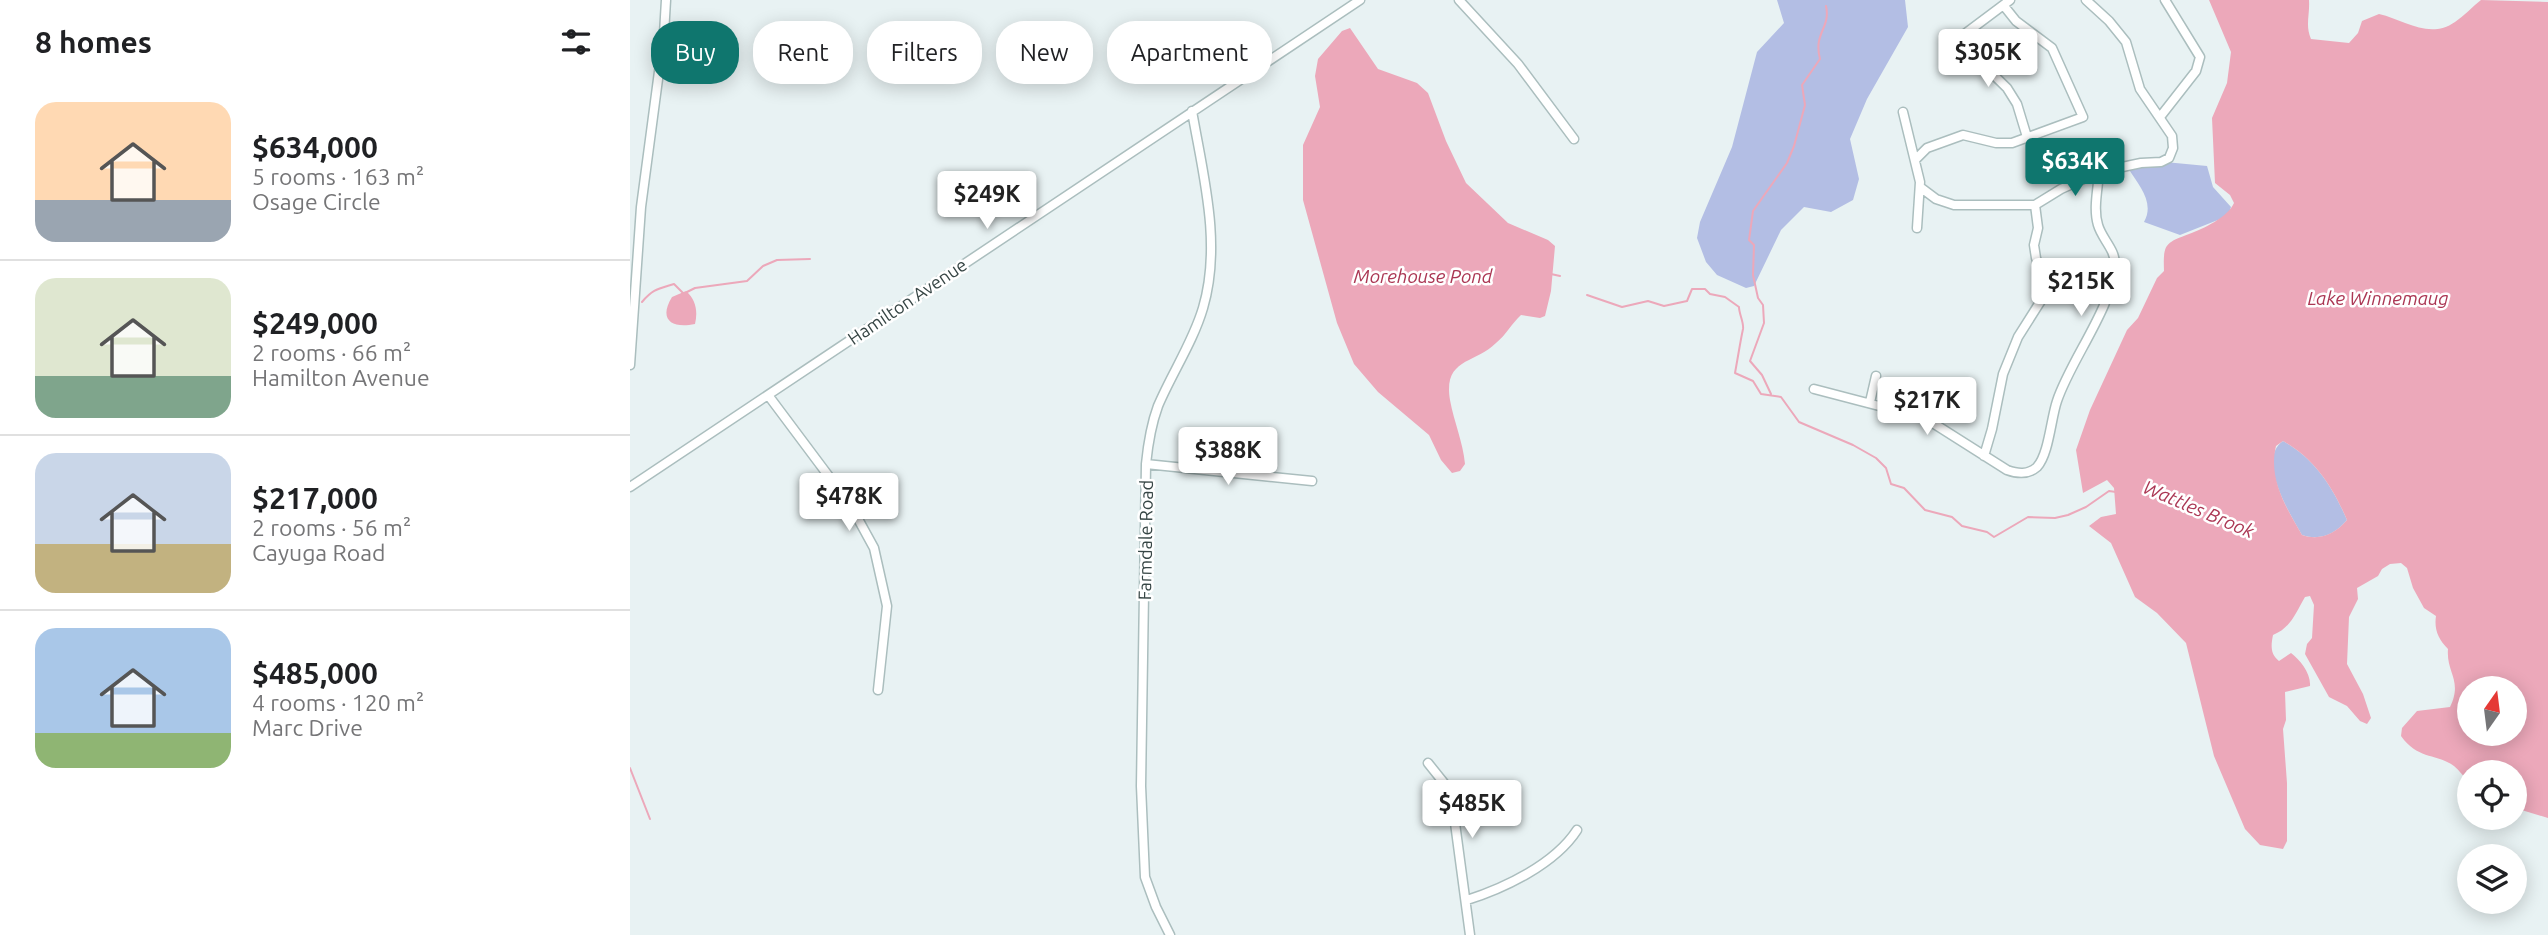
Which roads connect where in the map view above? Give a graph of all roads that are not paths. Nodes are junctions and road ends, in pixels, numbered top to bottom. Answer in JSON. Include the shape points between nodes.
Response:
{"nodes":[{"id":1,"x":666,"y":0,"type":"edge"},
{"id":2,"x":1360,"y":0,"type":"edge"},
{"id":3,"x":1459,"y":0,"type":"edge"},
{"id":4,"x":2086,"y":0,"type":"edge"},
{"id":5,"x":2165,"y":0,"type":"edge"},
{"id":6,"x":2007,"y":3,"type":"edge"},
{"id":7,"x":1192,"y":111,"type":"junction"},
{"id":8,"x":1903,"y":112,"type":"dead end"},
{"id":9,"x":2160,"y":117,"type":"junction"},
{"id":10,"x":2028,"y":137,"type":"junction"},
{"id":11,"x":1574,"y":139,"type":"dead end"},
{"id":12,"x":1915,"y":160,"type":"junction"},
{"id":13,"x":2099,"y":172,"type":"junction"},
{"id":14,"x":1920,"y":187,"type":"junction"},
{"id":15,"x":2035,"y":205,"type":"junction"},
{"id":16,"x":1917,"y":228,"type":"dead end"},
{"id":17,"x":630,"y":365,"type":"edge"},
{"id":18,"x":1876,"y":376,"type":"dead end"},
{"id":19,"x":1814,"y":389,"type":"dead end"},
{"id":20,"x":768,"y":396,"type":"junction"},
{"id":21,"x":1870,"y":402,"type":"junction"},
{"id":22,"x":1984,"y":456,"type":"junction"},
{"id":23,"x":1146,"y":464,"type":"junction"},
{"id":24,"x":1312,"y":481,"type":"dead end"},
{"id":25,"x":630,"y":487,"type":"edge"},
{"id":26,"x":878,"y":690,"type":"dead end"},
{"id":27,"x":1428,"y":763,"type":"dead end"},
{"id":28,"x":1577,"y":830,"type":"dead end"},
{"id":29,"x":1466,"y":900,"type":"junction"},
{"id":30,"x":1170,"y":935,"type":"edge"},
{"id":31,"x":1471,"y":935,"type":"edge"}],
"edges":[{"from":1,"to":17,"type":"street","via":[[637,246]]},
{"from":2,"to":7,"type":"street","name":"Hamilton Avenue"},
{"from":3,"to":11,"type":"street","via":[[1518,64]]},
{"from":4,"to":9,"type":"street","via":[[2126,42],[2140,89]]},
{"from":5,"to":9,"type":"street","via":[[2200,57],[2196,71]]},
{"from":6,"to":10,"type":"street","via":[[1966,33],[1964,41],[2007,88]]},
{"from":6,"to":10,"type":"street","via":[[2015,21],[2052,48],[2082,117]]},
{"from":7,"to":20,"type":"street","name":"Hamilton Avenue"},
{"from":7,"to":23,"type":"street","name":"Farmdale Road","via":[[1213,248],[1209,279],[1198,321],[1157,408]]},
{"from":8,"to":12,"type":"street"},
{"from":9,"to":13,"type":"street","via":[[2172,136],[2174,148],[2169,158]]},
{"from":10,"to":12,"type":"street","via":[[1996,143],[1963,135],[1927,148]]},
{"from":12,"to":14,"type":"street"},
{"from":13,"to":15,"type":"street"},
{"from":13,"to":22,"type":"street","via":[[2096,216],[2115,266],[2106,300],[2060,394],[2039,465],[2018,474]]},
{"from":14,"to":15,"type":"street","via":[[1954,205]]},
{"from":14,"to":16,"type":"street"},
{"from":15,"to":22,"type":"street","via":[[2038,228],[2034,245],[2046,287],[2003,374]]},
{"from":18,"to":21,"type":"street"},
{"from":19,"to":21,"type":"street"},
{"from":20,"to":25,"type":"street","name":"Hamilton Avenue"},
{"from":20,"to":26,"type":"street","via":[[851,506],[874,548],[887,606]]},
{"from":21,"to":22,"type":"street","via":[[1925,418]]},
{"from":23,"to":24,"type":"street"},
{"from":23,"to":30,"type":"street","name":"Farmdale Road","via":[[1141,786],[1145,877]]},
{"from":27,"to":29,"type":"street","via":[[1444,783],[1455,822]]},
{"from":28,"to":29,"type":"street","via":[[1564,847],[1514,881]]},
{"from":29,"to":31,"type":"street"}]}
